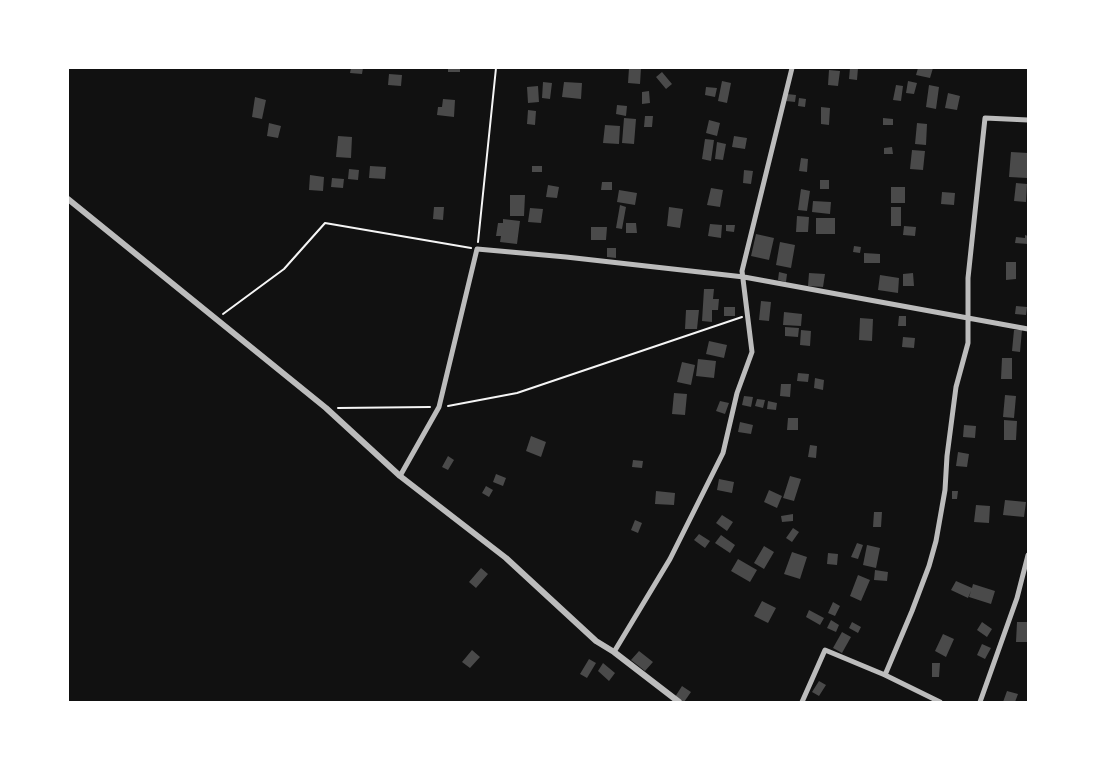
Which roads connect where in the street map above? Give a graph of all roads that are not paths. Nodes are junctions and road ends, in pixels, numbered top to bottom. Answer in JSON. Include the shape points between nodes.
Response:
{"nodes":[{"id":1,"x":792,"y":68,"type":"edge"},
{"id":2,"x":1028,"y":120,"type":"edge"},
{"id":3,"x":68,"y":199,"type":"edge"},
{"id":4,"x":744,"y":278,"type":"junction"},
{"id":5,"x":968,"y":318,"type":"junction"},
{"id":6,"x":1028,"y":329,"type":"edge"},
{"id":7,"x":400,"y":476,"type":"junction"},
{"id":8,"x":1028,"y":555,"type":"edge"},
{"id":9,"x":614,"y":652,"type":"junction"},
{"id":10,"x":885,"y":676,"type":"junction"},
{"id":11,"x":679,"y":702,"type":"edge"},
{"id":12,"x":802,"y":702,"type":"edge"},
{"id":13,"x":940,"y":702,"type":"edge"},
{"id":14,"x":980,"y":702,"type":"edge"}],
"edges":[{"from":1,"to":4,"type":"street","via":[[742,271]]},
{"from":2,"to":5,"type":"street","via":[[985,118],[968,278]]},
{"from":3,"to":7,"type":"street","via":[[326,408]]},
{"from":4,"to":5,"type":"street"},
{"from":4,"to":7,"type":"street","via":[[477,248],[439,407]]},
{"from":4,"to":9,"type":"street","via":[[752,352],[737,393],[723,453],[670,559]]},
{"from":5,"to":6,"type":"street"},
{"from":5,"to":10,"type":"street","via":[[968,343],[956,386],[936,541]]},
{"from":7,"to":9,"type":"street","via":[[506,558],[596,641]]},
{"from":8,"to":14,"type":"street","via":[[1018,598]]},
{"from":9,"to":11,"type":"street"},
{"from":10,"to":12,"type":"street","via":[[825,650]]},
{"from":10,"to":13,"type":"street"}]}
